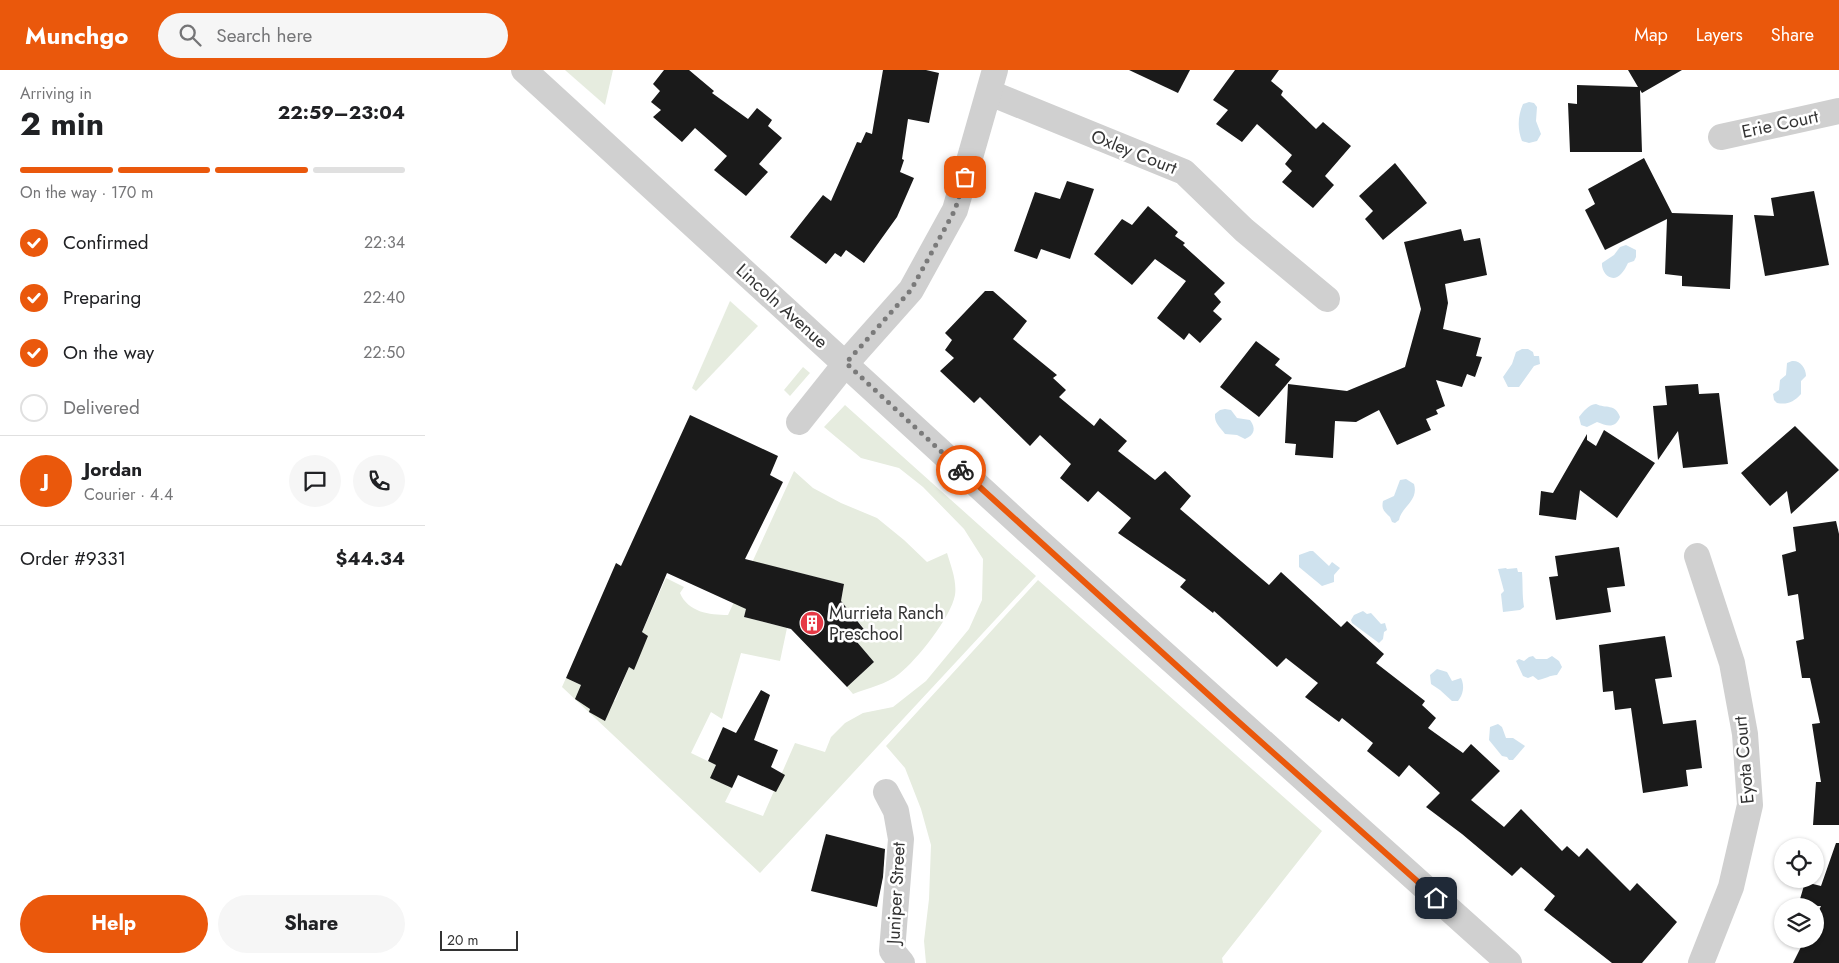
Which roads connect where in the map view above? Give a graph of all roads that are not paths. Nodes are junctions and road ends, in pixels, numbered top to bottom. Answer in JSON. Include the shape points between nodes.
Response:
{"nodes":[{"id":1,"x":523,"y":70,"type":"edge"},
{"id":2,"x":993,"y":81,"type":"edge"},
{"id":3,"x":1839,"y":111,"type":"edge"},
{"id":4,"x":1721,"y":137,"type":"dead end"},
{"id":5,"x":1327,"y":299,"type":"dead end"},
{"id":6,"x":846,"y":363,"type":"junction"},
{"id":7,"x":799,"y":422,"type":"dead end"},
{"id":8,"x":1697,"y":556,"type":"dead end"},
{"id":9,"x":886,"y":792,"type":"dead end"},
{"id":10,"x":902,"y":963,"type":"edge"},
{"id":11,"x":1509,"y":963,"type":"edge"},
{"id":12,"x":1701,"y":963,"type":"edge"}],
"edges":[{"from":1,"to":6,"type":"street","name":"Lincoln Avenue"},
{"from":2,"to":5,"type":"street","name":"Oxley Court","via":[[1183,172],[1244,230]]},
{"from":2,"to":6,"type":"street","via":[[955,210],[911,290]]},
{"from":3,"to":4,"type":"street","name":"Erie Court"},
{"from":6,"to":7,"type":"street"},
{"from":6,"to":11,"type":"street","name":"Lincoln Avenue","via":[[1232,716]]},
{"from":8,"to":12,"type":"street","name":"Eyota Court","via":[[1732,662],[1745,734],[1750,805],[1731,887]]},
{"from":9,"to":10,"type":"street","name":"Juniper Street","via":[[896,811],[901,839],[892,951]]}]}
